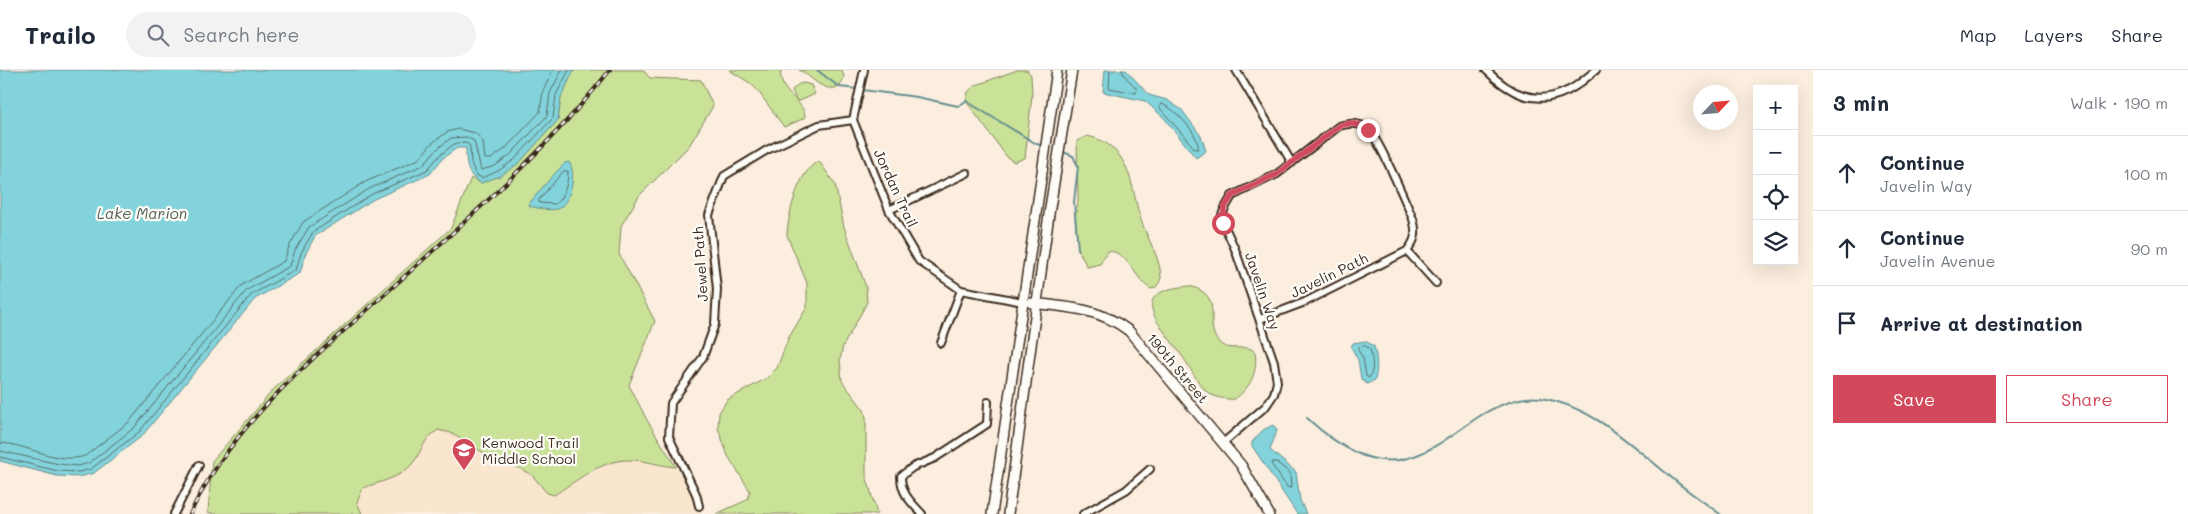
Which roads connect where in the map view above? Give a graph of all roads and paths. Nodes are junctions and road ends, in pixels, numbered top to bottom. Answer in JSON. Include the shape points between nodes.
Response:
{"nodes":[{"id":1,"x":864,"y":70,"type":"edge"},
{"id":2,"x":1057,"y":70,"type":"edge"},
{"id":3,"x":1072,"y":70,"type":"edge"},
{"id":4,"x":1486,"y":70,"type":"edge"},
{"id":5,"x":1596,"y":70,"type":"edge"},
{"id":6,"x":1239,"y":71,"type":"edge"},
{"id":7,"x":853,"y":120,"type":"junction"},
{"id":8,"x":1292,"y":163,"type":"junction"},
{"id":9,"x":967,"y":173,"type":"dead end"},
{"id":10,"x":889,"y":210,"type":"junction"},
{"id":11,"x":1407,"y":251,"type":"junction"},
{"id":12,"x":1436,"y":284,"type":"dead end"},
{"id":13,"x":961,"y":290,"type":"junction"},
{"id":14,"x":1023,"y":302,"type":"junction"},
{"id":15,"x":1037,"y":304,"type":"junction"},
{"id":16,"x":1260,"y":319,"type":"junction"},
{"id":17,"x":941,"y":343,"type":"dead end"},
{"id":18,"x":988,"y":402,"type":"dead end"},
{"id":19,"x":1223,"y":443,"type":"junction"},
{"id":20,"x":198,"y":465,"type":"dead end"},
{"id":21,"x":1150,"y":469,"type":"dead end"},
{"id":22,"x":699,"y":506,"type":"dead end"},
{"id":23,"x":174,"y":514,"type":"edge"},
{"id":24,"x":922,"y":514,"type":"edge"},
{"id":25,"x":992,"y":514,"type":"edge"},
{"id":26,"x":1008,"y":514,"type":"edge"},
{"id":27,"x":1083,"y":514,"type":"edge"},
{"id":28,"x":1269,"y":514,"type":"edge"}],
"edges":[{"from":1,"to":7,"type":"street"},
{"from":2,"to":14,"type":"main road"},
{"from":3,"to":15,"type":"main road"},
{"from":4,"to":5,"type":"street","via":[[1501,86],[1522,96],[1546,98],[1568,91]]},
{"from":6,"to":8,"type":"street"},
{"from":7,"to":10,"type":"street","name":"Jordan Trail"},
{"from":7,"to":22,"type":"street","name":"Jewel Path","via":[[819,125],[767,150],[724,176],[709,215],[717,289],[715,324],[703,357],[670,404],[669,437]]},
{"from":8,"to":11,"type":"street","name":"Javelin Way","via":[[1339,126],[1350,123],[1368,130],[1413,219],[1415,237]]},
{"from":8,"to":16,"type":"street","name":"Javelin Way","via":[[1232,196],[1222,215]]},
{"from":9,"to":10,"type":"street"},
{"from":10,"to":13,"type":"street","name":"Jordan Trail","via":[[919,261]]},
{"from":11,"to":12,"type":"street"},
{"from":11,"to":16,"type":"street","name":"Javelin Path","via":[[1305,302]]},
{"from":13,"to":14,"type":"street","name":"Jordan Trail"},
{"from":13,"to":17,"type":"street"},
{"from":14,"to":15,"type":"main road","name":"190th Street"},
{"from":14,"to":25,"type":"main road"},
{"from":15,"to":19,"type":"main road","name":"190th Street","via":[[1091,311],[1119,323]]},
{"from":15,"to":26,"type":"main road"},
{"from":16,"to":19,"type":"street","name":"Javelin Way","via":[[1276,369],[1274,394],[1261,412]]},
{"from":18,"to":24,"type":"street","via":[[987,424],[936,458],[913,467],[901,476],[901,487]]},
{"from":19,"to":28,"type":"main road","name":"190th Street","via":[[1249,477]]},
{"from":20,"to":23,"type":"street"},
{"from":21,"to":27,"type":"street","via":[[1126,490]]}]}
